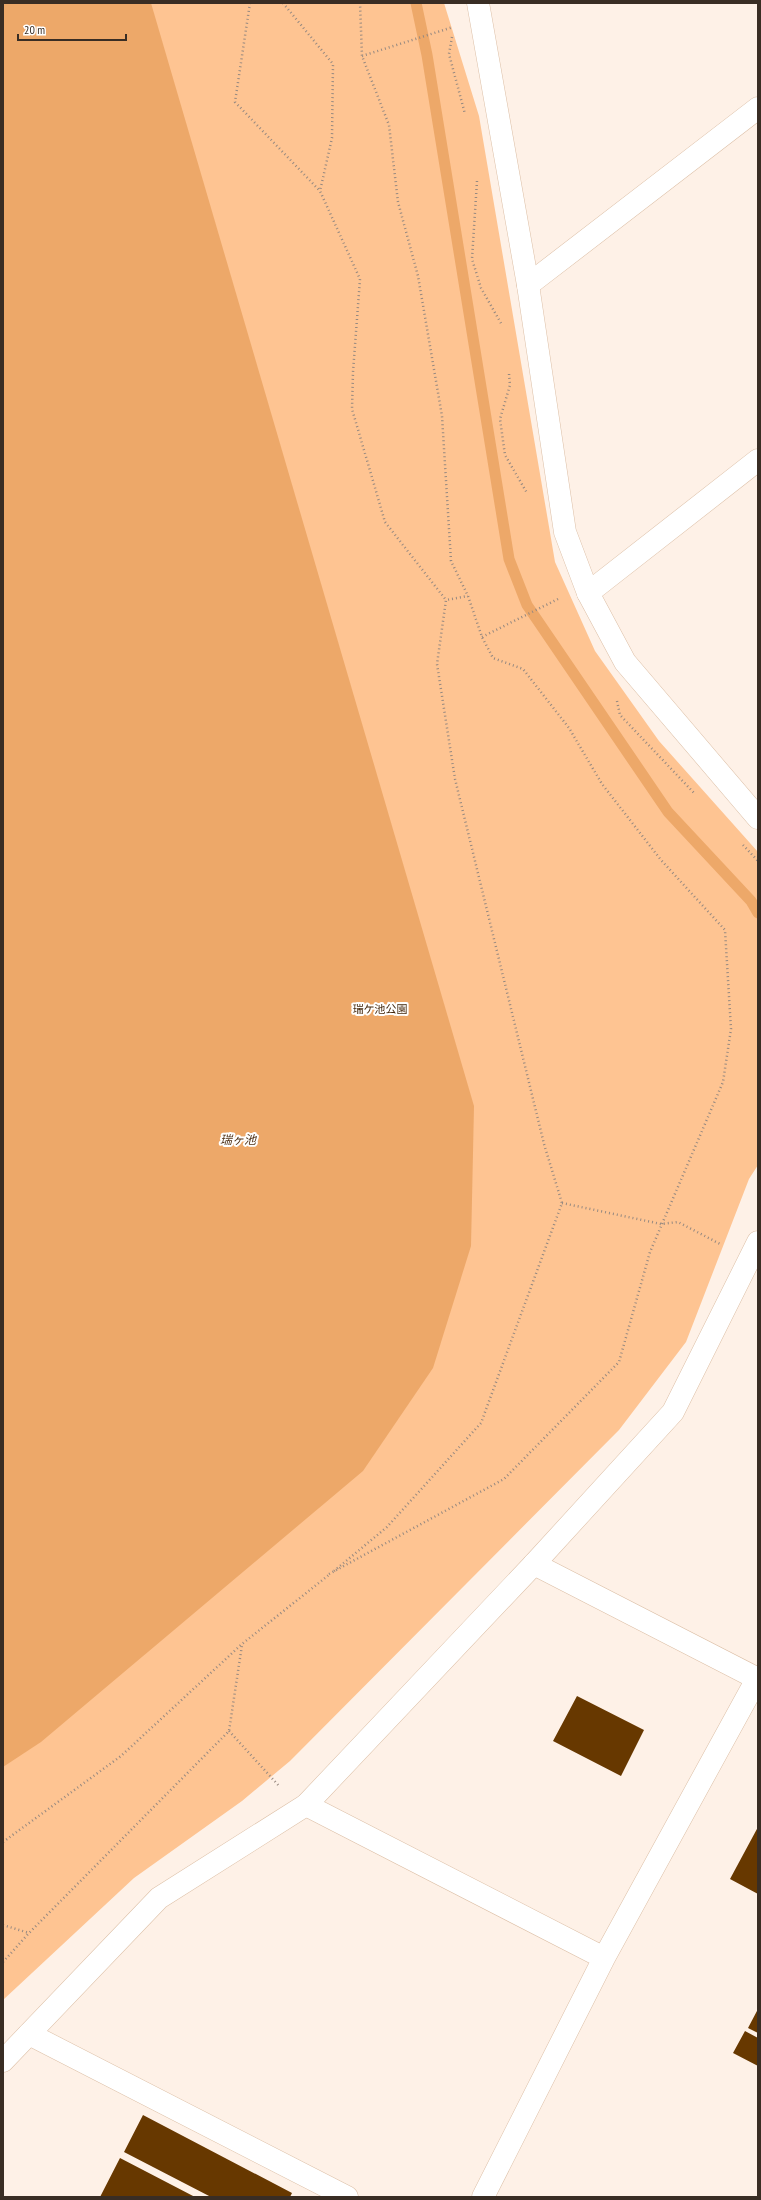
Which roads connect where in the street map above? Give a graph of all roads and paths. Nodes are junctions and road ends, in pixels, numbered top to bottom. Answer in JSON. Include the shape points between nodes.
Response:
{"nodes":[{"id":1,"x":250,"y":3,"type":"edge"},
{"id":2,"x":283,"y":3,"type":"edge"},
{"id":3,"x":360,"y":3,"type":"edge"},
{"id":4,"x":478,"y":3,"type":"edge"},
{"id":5,"x":460,"y":24,"type":"dead end"},
{"id":6,"x":362,"y":56,"type":"junction"},
{"id":7,"x":758,"y":108,"type":"edge"},
{"id":8,"x":320,"y":191,"type":"junction"},
{"id":9,"x":528,"y":285,"type":"junction"},
{"id":10,"x":758,"y":460,"type":"edge"},
{"id":11,"x":587,"y":589,"type":"junction"},
{"id":12,"x":468,"y":596,"type":"junction"},
{"id":13,"x":446,"y":600,"type":"junction"},
{"id":14,"x":482,"y":637,"type":"junction"},
{"id":15,"x":758,"y":818,"type":"edge"},
{"id":16,"x":562,"y":1203,"type":"junction"},
{"id":17,"x":661,"y":1224,"type":"junction"},
{"id":18,"x":754,"y":1251,"type":"edge"},
{"id":19,"x":534,"y":1564,"type":"junction"},
{"id":20,"x":329,"y":1574,"type":"junction"},
{"id":21,"x":242,"y":1644,"type":"junction"},
{"id":22,"x":758,"y":1678,"type":"edge"},
{"id":23,"x":229,"y":1731,"type":"junction"},
{"id":24,"x":306,"y":1805,"type":"junction"},
{"id":25,"x":3,"y":1842,"type":"edge"},
{"id":26,"x":3,"y":1925,"type":"edge"},
{"id":27,"x":29,"y":1933,"type":"junction"},
{"id":28,"x":604,"y":1958,"type":"junction"},
{"id":29,"x":3,"y":1962,"type":"edge"},
{"id":30,"x":29,"y":2034,"type":"junction"},
{"id":31,"x":3,"y":2061,"type":"edge"},
{"id":32,"x":347,"y":2197,"type":"edge"},
{"id":33,"x":483,"y":2197,"type":"edge"}],
"edges":[{"from":1,"to":8,"type":"path","via":[[235,102]]},
{"from":2,"to":8,"type":"path","via":[[333,64],[332,138]]},
{"from":3,"to":6,"type":"path"},
{"from":4,"to":9,"type":"street"},
{"from":5,"to":6,"type":"path"},
{"from":6,"to":12,"type":"path","via":[[389,125],[398,202],[418,276],[442,416],[451,561]]},
{"from":7,"to":9,"type":"street"},
{"from":8,"to":13,"type":"path","via":[[360,279],[352,409],[385,522]]},
{"from":9,"to":11,"type":"street","via":[[565,532]]},
{"from":10,"to":11,"type":"street"},
{"from":11,"to":14,"type":"path"},
{"from":11,"to":15,"type":"street","via":[[625,662]]},
{"from":12,"to":13,"type":"path"},
{"from":12,"to":14,"type":"path"},
{"from":13,"to":16,"type":"path","via":[[437,664],[455,779],[544,1144]]},
{"from":14,"to":17,"type":"path","via":[[493,658],[523,669],[569,728],[602,784],[661,860],[725,930],[731,1029],[723,1082]]},
{"from":16,"to":17,"type":"path"},
{"from":16,"to":20,"type":"path","via":[[481,1423],[387,1527]]},
{"from":17,"to":18,"type":"path","via":[[678,1222]]},
{"from":17,"to":20,"type":"path","via":[[650,1252],[619,1362],[504,1479]]},
{"from":18,"to":19,"type":"street","via":[[672,1412]]},
{"from":19,"to":22,"type":"street"},
{"from":19,"to":24,"type":"street"},
{"from":20,"to":21,"type":"path"},
{"from":21,"to":23,"type":"path"},
{"from":21,"to":25,"type":"path","via":[[121,1756]]},
{"from":22,"to":28,"type":"street"},
{"from":23,"to":24,"type":"path","via":[[291,1799]]},
{"from":23,"to":27,"type":"path"},
{"from":24,"to":28,"type":"street"},
{"from":24,"to":30,"type":"street","via":[[159,1898]]},
{"from":26,"to":27,"type":"path"},
{"from":27,"to":29,"type":"path"},
{"from":28,"to":33,"type":"street"},
{"from":30,"to":31,"type":"street"},
{"from":30,"to":32,"type":"street"}]}
